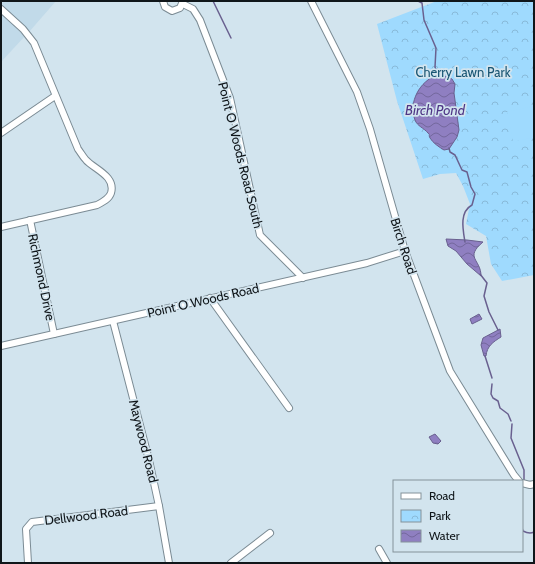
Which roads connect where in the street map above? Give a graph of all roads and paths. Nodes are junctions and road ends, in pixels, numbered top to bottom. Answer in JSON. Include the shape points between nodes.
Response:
{"nodes":[{"id":1,"x":162,"y":1,"type":"edge"},
{"id":2,"x":311,"y":1,"type":"edge"},
{"id":3,"x":183,"y":2,"type":"edge"},
{"id":4,"x":1,"y":9,"type":"edge"},
{"id":5,"x":56,"y":96,"type":"junction"},
{"id":6,"x":1,"y":134,"type":"edge"},
{"id":7,"x":30,"y":220,"type":"junction"},
{"id":8,"x":1,"y":227,"type":"edge"},
{"id":9,"x":405,"y":251,"type":"junction"},
{"id":10,"x":303,"y":278,"type":"junction"},
{"id":11,"x":210,"y":298,"type":"junction"},
{"id":12,"x":114,"y":321,"type":"junction"},
{"id":13,"x":54,"y":334,"type":"junction"},
{"id":14,"x":1,"y":346,"type":"edge"},
{"id":15,"x":289,"y":408,"type":"dead end"},
{"id":16,"x":519,"y":480,"type":"edge"},
{"id":17,"x":523,"y":483,"type":"edge"},
{"id":18,"x":534,"y":484,"type":"edge"},
{"id":19,"x":159,"y":506,"type":"junction"},
{"id":20,"x":270,"y":533,"type":"dead end"},
{"id":21,"x":379,"y":549,"type":"dead end"},
{"id":22,"x":28,"y":563,"type":"edge"},
{"id":23,"x":169,"y":563,"type":"edge"},
{"id":24,"x":231,"y":563,"type":"edge"},
{"id":25,"x":387,"y":563,"type":"edge"}],
"edges":[{"from":1,"to":3,"type":"street","name":"Point O Woods Road South","via":[[166,8],[172,11],[179,9]]},
{"from":2,"to":9,"type":"street","name":"Birch Road","via":[[357,92]]},
{"from":3,"to":10,"type":"street","name":"Point O Woods Road South","via":[[193,9],[200,20],[230,98],[260,235]]},
{"from":4,"to":5,"type":"street","name":"Richmond Drive","via":[[34,43]]},
{"from":5,"to":6,"type":"street"},
{"from":5,"to":7,"type":"street","name":"Richmond Drive","via":[[78,149],[86,160],[109,178],[111,192],[106,200],[97,205]]},
{"from":7,"to":8,"type":"street","name":"Richmond Drive"},
{"from":7,"to":13,"type":"street","name":"Richmond Drive"},
{"from":9,"to":10,"type":"street","name":"Point O Woods Road"},
{"from":9,"to":16,"type":"street","name":"Birch Road","via":[[450,371]]},
{"from":10,"to":11,"type":"street","name":"Point O Woods Road"},
{"from":11,"to":12,"type":"street","name":"Point O Woods Road"},
{"from":11,"to":15,"type":"street"},
{"from":12,"to":13,"type":"street","name":"Point O Woods Road"},
{"from":12,"to":19,"type":"street","name":"Maywood Road"},
{"from":13,"to":14,"type":"street","name":"Point O Woods Road"},
{"from":17,"to":18,"type":"street"},
{"from":19,"to":22,"type":"street","name":"Dellwood Road","via":[[32,522],[26,529]]},
{"from":19,"to":23,"type":"street","name":"Maywood Road"},
{"from":20,"to":24,"type":"street"},
{"from":21,"to":25,"type":"street"}]}
